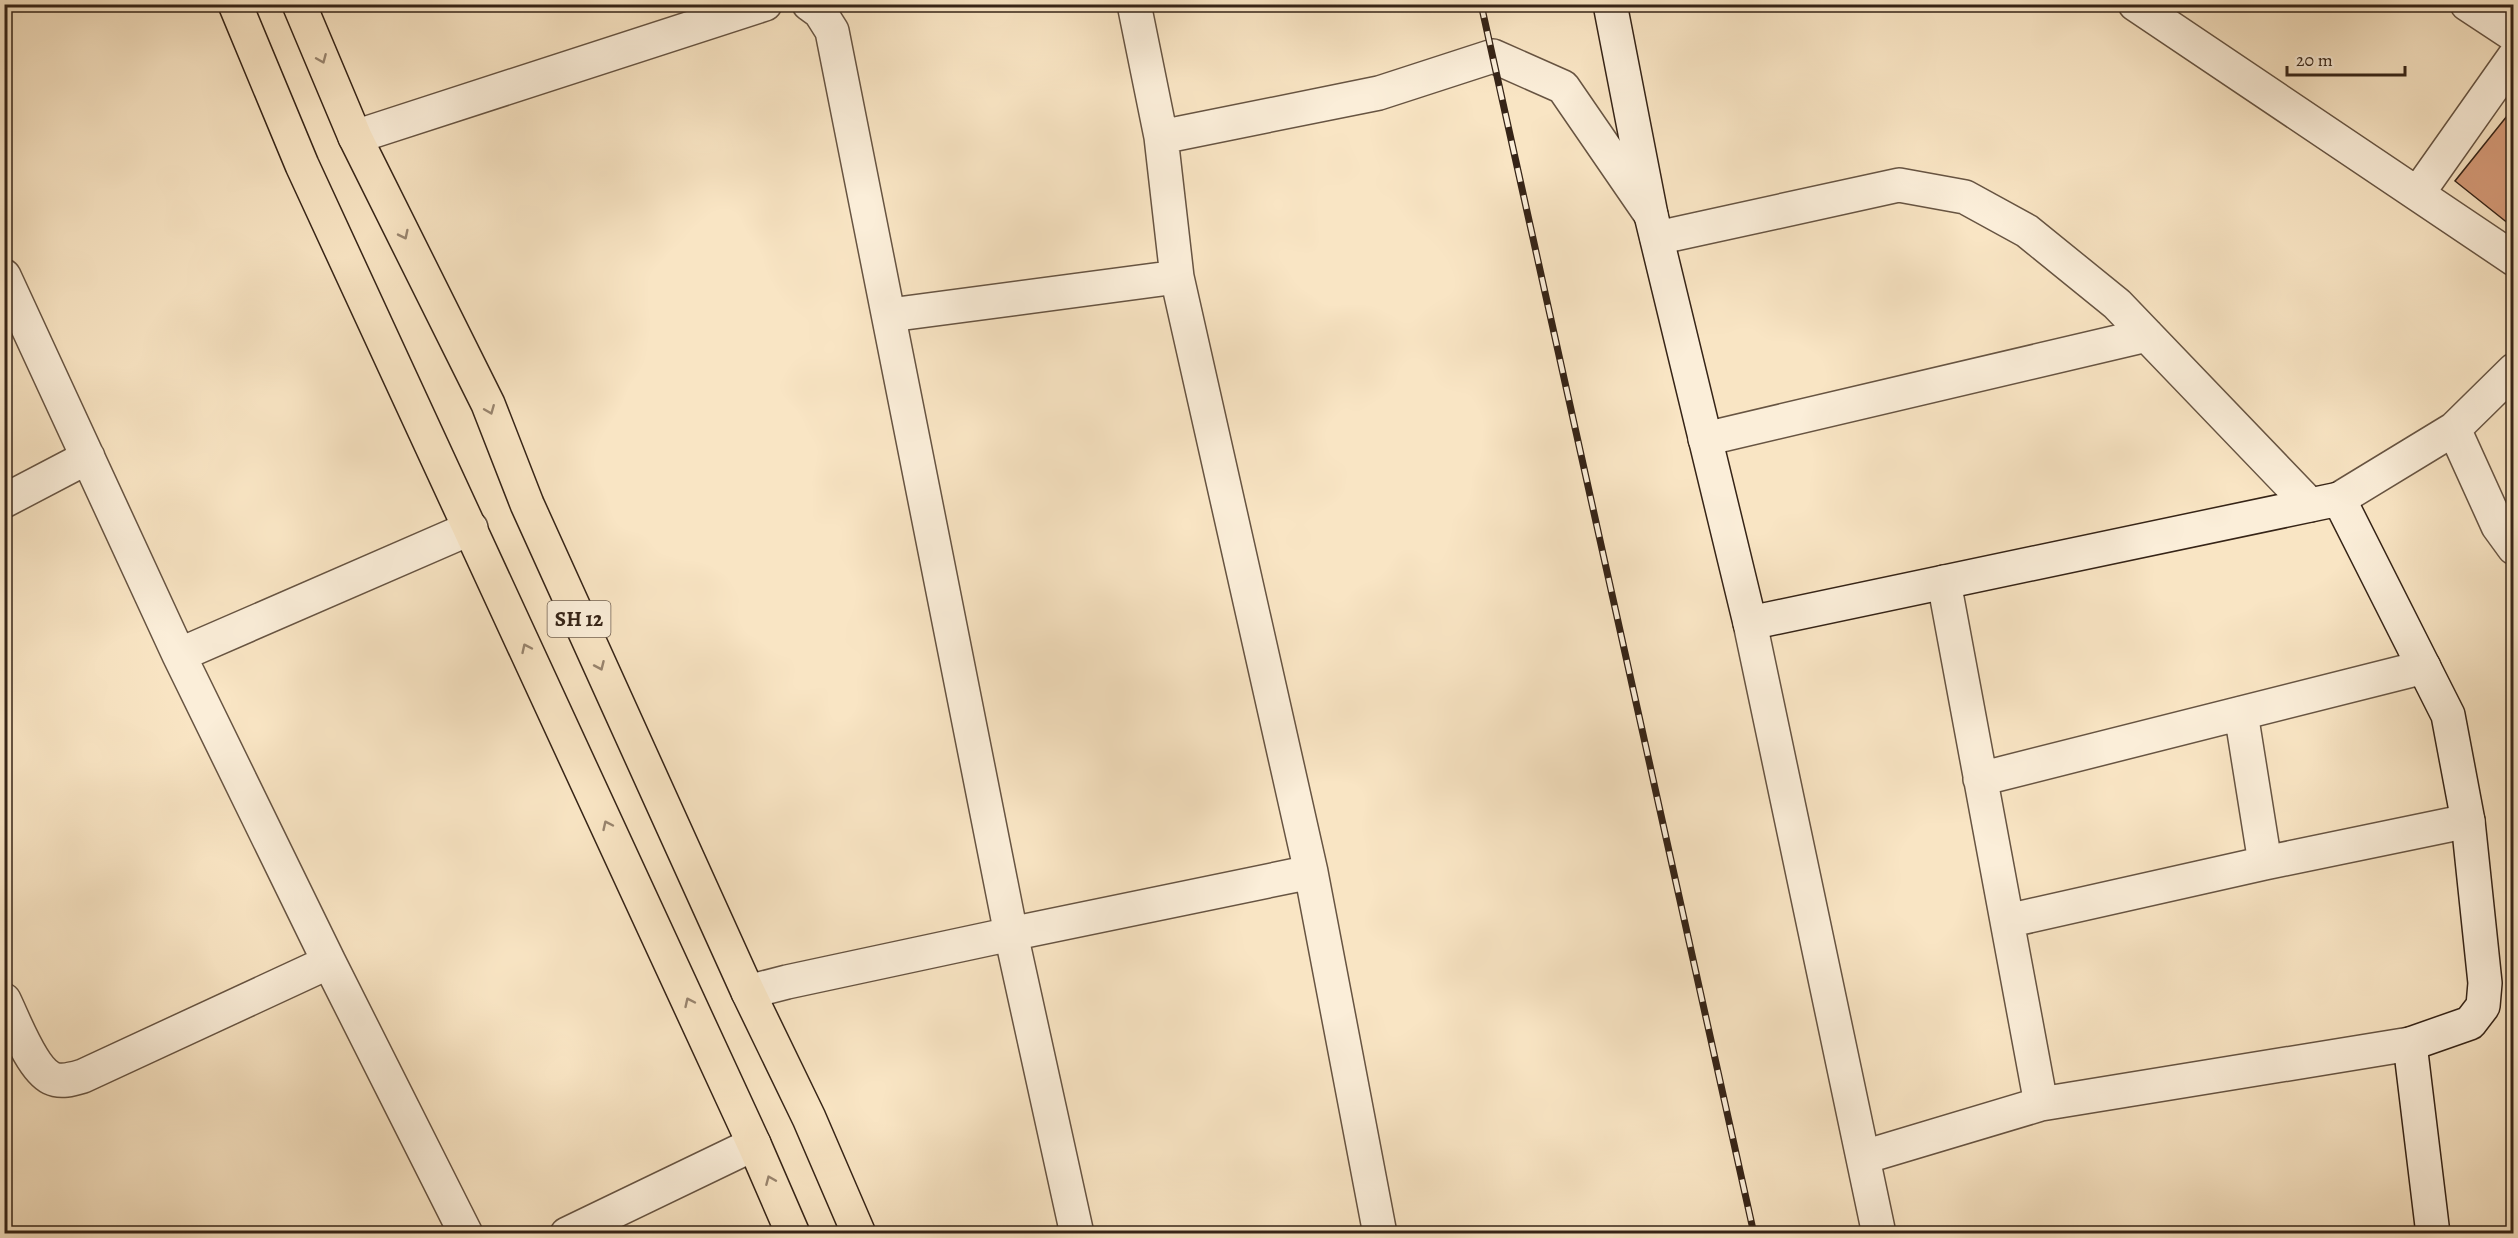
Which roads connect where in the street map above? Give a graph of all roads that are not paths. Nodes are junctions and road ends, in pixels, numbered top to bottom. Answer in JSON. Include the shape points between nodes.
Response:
{"nodes":[{"id":1,"x":235,"y":4,"type":"edge"},
{"id":2,"x":299,"y":4,"type":"edge"},
{"id":3,"x":765,"y":4,"type":"edge"},
{"id":4,"x":809,"y":4,"type":"edge"},
{"id":5,"x":1134,"y":4,"type":"edge"},
{"id":6,"x":1610,"y":4,"type":"edge"},
{"id":7,"x":2135,"y":4,"type":"edge"},
{"id":8,"x":2467,"y":4,"type":"edge"},
{"id":9,"x":2514,"y":35,"type":"edge"},
{"id":10,"x":2514,"y":57,"type":"edge"},
{"id":11,"x":1161,"y":137,"type":"junction"},
{"id":12,"x":355,"y":138,"type":"junction"},
{"id":13,"x":2418,"y":193,"type":"junction"},
{"id":14,"x":1654,"y":226,"type":"junction"},
{"id":15,"x":2514,"y":259,"type":"edge"},
{"id":16,"x":4,"y":276,"type":"edge"},
{"id":17,"x":1177,"y":277,"type":"junction"},
{"id":18,"x":890,"y":315,"type":"junction"},
{"id":19,"x":2147,"y":335,"type":"junction"},
{"id":20,"x":2514,"y":370,"type":"edge"},
{"id":21,"x":2445,"y":435,"type":"junction"},
{"id":22,"x":1705,"y":439,"type":"junction"},
{"id":23,"x":88,"y":457,"type":"junction"},
{"id":24,"x":2334,"y":498,"type":"junction"},
{"id":25,"x":4,"y":501,"type":"edge"},
{"id":26,"x":471,"y":528,"type":"junction"},
{"id":27,"x":2514,"y":548,"type":"edge"},
{"id":28,"x":1944,"y":582,"type":"junction"},
{"id":29,"x":1750,"y":623,"type":"junction"},
{"id":30,"x":179,"y":655,"type":"junction"},
{"id":31,"x":2424,"y":667,"type":"junction"},
{"id":32,"x":2241,"y":713,"type":"junction"},
{"id":33,"x":1980,"y":779,"type":"junction"},
{"id":34,"x":2468,"y":821,"type":"junction"},
{"id":35,"x":2265,"y":863,"type":"junction"},
{"id":36,"x":1311,"y":872,"type":"junction"},
{"id":37,"x":2007,"y":921,"type":"junction"},
{"id":38,"x":1011,"y":934,"type":"junction"},
{"id":39,"x":329,"y":962,"type":"junction"},
{"id":40,"x":748,"y":993,"type":"junction"},
{"id":41,"x":4,"y":1000,"type":"edge"},
{"id":42,"x":2410,"y":1044,"type":"junction"},
{"id":43,"x":2041,"y":1104,"type":"junction"},
{"id":44,"x":754,"y":1144,"type":"junction"},
{"id":45,"x":1864,"y":1157,"type":"junction"},
{"id":46,"x":2427,"y":1232,"type":"edge"},
{"id":47,"x":466,"y":1233,"type":"edge"},
{"id":48,"x":567,"y":1233,"type":"edge"},
{"id":49,"x":793,"y":1233,"type":"edge"},
{"id":50,"x":859,"y":1233,"type":"edge"},
{"id":51,"x":1077,"y":1233,"type":"edge"},
{"id":52,"x":1380,"y":1233,"type":"edge"},
{"id":53,"x":1879,"y":1233,"type":"edge"}],
"edges":[{"from":1,"to":26,"type":"main road","number":"SH 12","via":[[302,165]]},
{"from":2,"to":12,"type":"main road","number":"SH 12","one_way":true},
{"from":3,"to":12,"type":"street"},
{"from":4,"to":18,"type":"street","via":[[820,12],[832,31]]},
{"from":5,"to":11,"type":"street"},
{"from":6,"to":14,"type":"street"},
{"from":7,"to":13,"type":"street"},
{"from":8,"to":9,"type":"street"},
{"from":10,"to":13,"type":"street"},
{"from":11,"to":14,"type":"street","via":[[1379,93],[1493,56],[1563,87]]},
{"from":11,"to":17,"type":"street"},
{"from":12,"to":40,"type":"main road","number":"SH 12","one_way":true,"via":[[488,404],[527,504]]},
{"from":13,"to":15,"type":"street"},
{"from":14,"to":19,"type":"street","via":[[1899,185],[1965,197],[2027,231],[2117,304]]},
{"from":14,"to":22,"type":"street"},
{"from":16,"to":23,"type":"street"},
{"from":17,"to":18,"type":"street"},
{"from":17,"to":36,"type":"street"},
{"from":18,"to":38,"type":"street"},
{"from":19,"to":22,"type":"street"},
{"from":19,"to":24,"type":"street"},
{"from":20,"to":21,"type":"street"},
{"from":21,"to":24,"type":"street"},
{"from":21,"to":27,"type":"street"},
{"from":22,"to":29,"type":"street"},
{"from":23,"to":25,"type":"street"},
{"from":23,"to":30,"type":"street"},
{"from":24,"to":28,"type":"street"},
{"from":24,"to":31,"type":"street"},
{"from":26,"to":30,"type":"street"},
{"from":44,"to":26,"type":"main road","number":"SH 12","one_way":true},
{"from":28,"to":29,"type":"street"},
{"from":28,"to":33,"type":"street"},
{"from":29,"to":45,"type":"street"},
{"from":30,"to":39,"type":"street"},
{"from":31,"to":32,"type":"street"},
{"from":31,"to":34,"type":"street","via":[[2448,715]]},
{"from":32,"to":33,"type":"street"},
{"from":32,"to":35,"type":"street"},
{"from":33,"to":37,"type":"street"},
{"from":34,"to":35,"type":"street"},
{"from":34,"to":42,"type":"street","via":[[2485,983],[2483,1006],[2470,1023]]},
{"from":35,"to":37,"type":"street"},
{"from":36,"to":38,"type":"street"},
{"from":36,"to":52,"type":"street"},
{"from":37,"to":43,"type":"street"},
{"from":38,"to":40,"type":"street"},
{"from":38,"to":51,"type":"street"},
{"from":39,"to":41,"type":"street","via":[[83,1076],[64,1080],[43,1072]]},
{"from":39,"to":47,"type":"street"},
{"from":40,"to":50,"type":"main road","number":"SH 12"},
{"from":42,"to":43,"type":"street"},
{"from":42,"to":46,"type":"street"},
{"from":43,"to":45,"type":"street"},
{"from":44,"to":48,"type":"street"},
{"from":49,"to":44,"type":"main road","number":"SH 12","one_way":true},
{"from":45,"to":53,"type":"street"}]}
